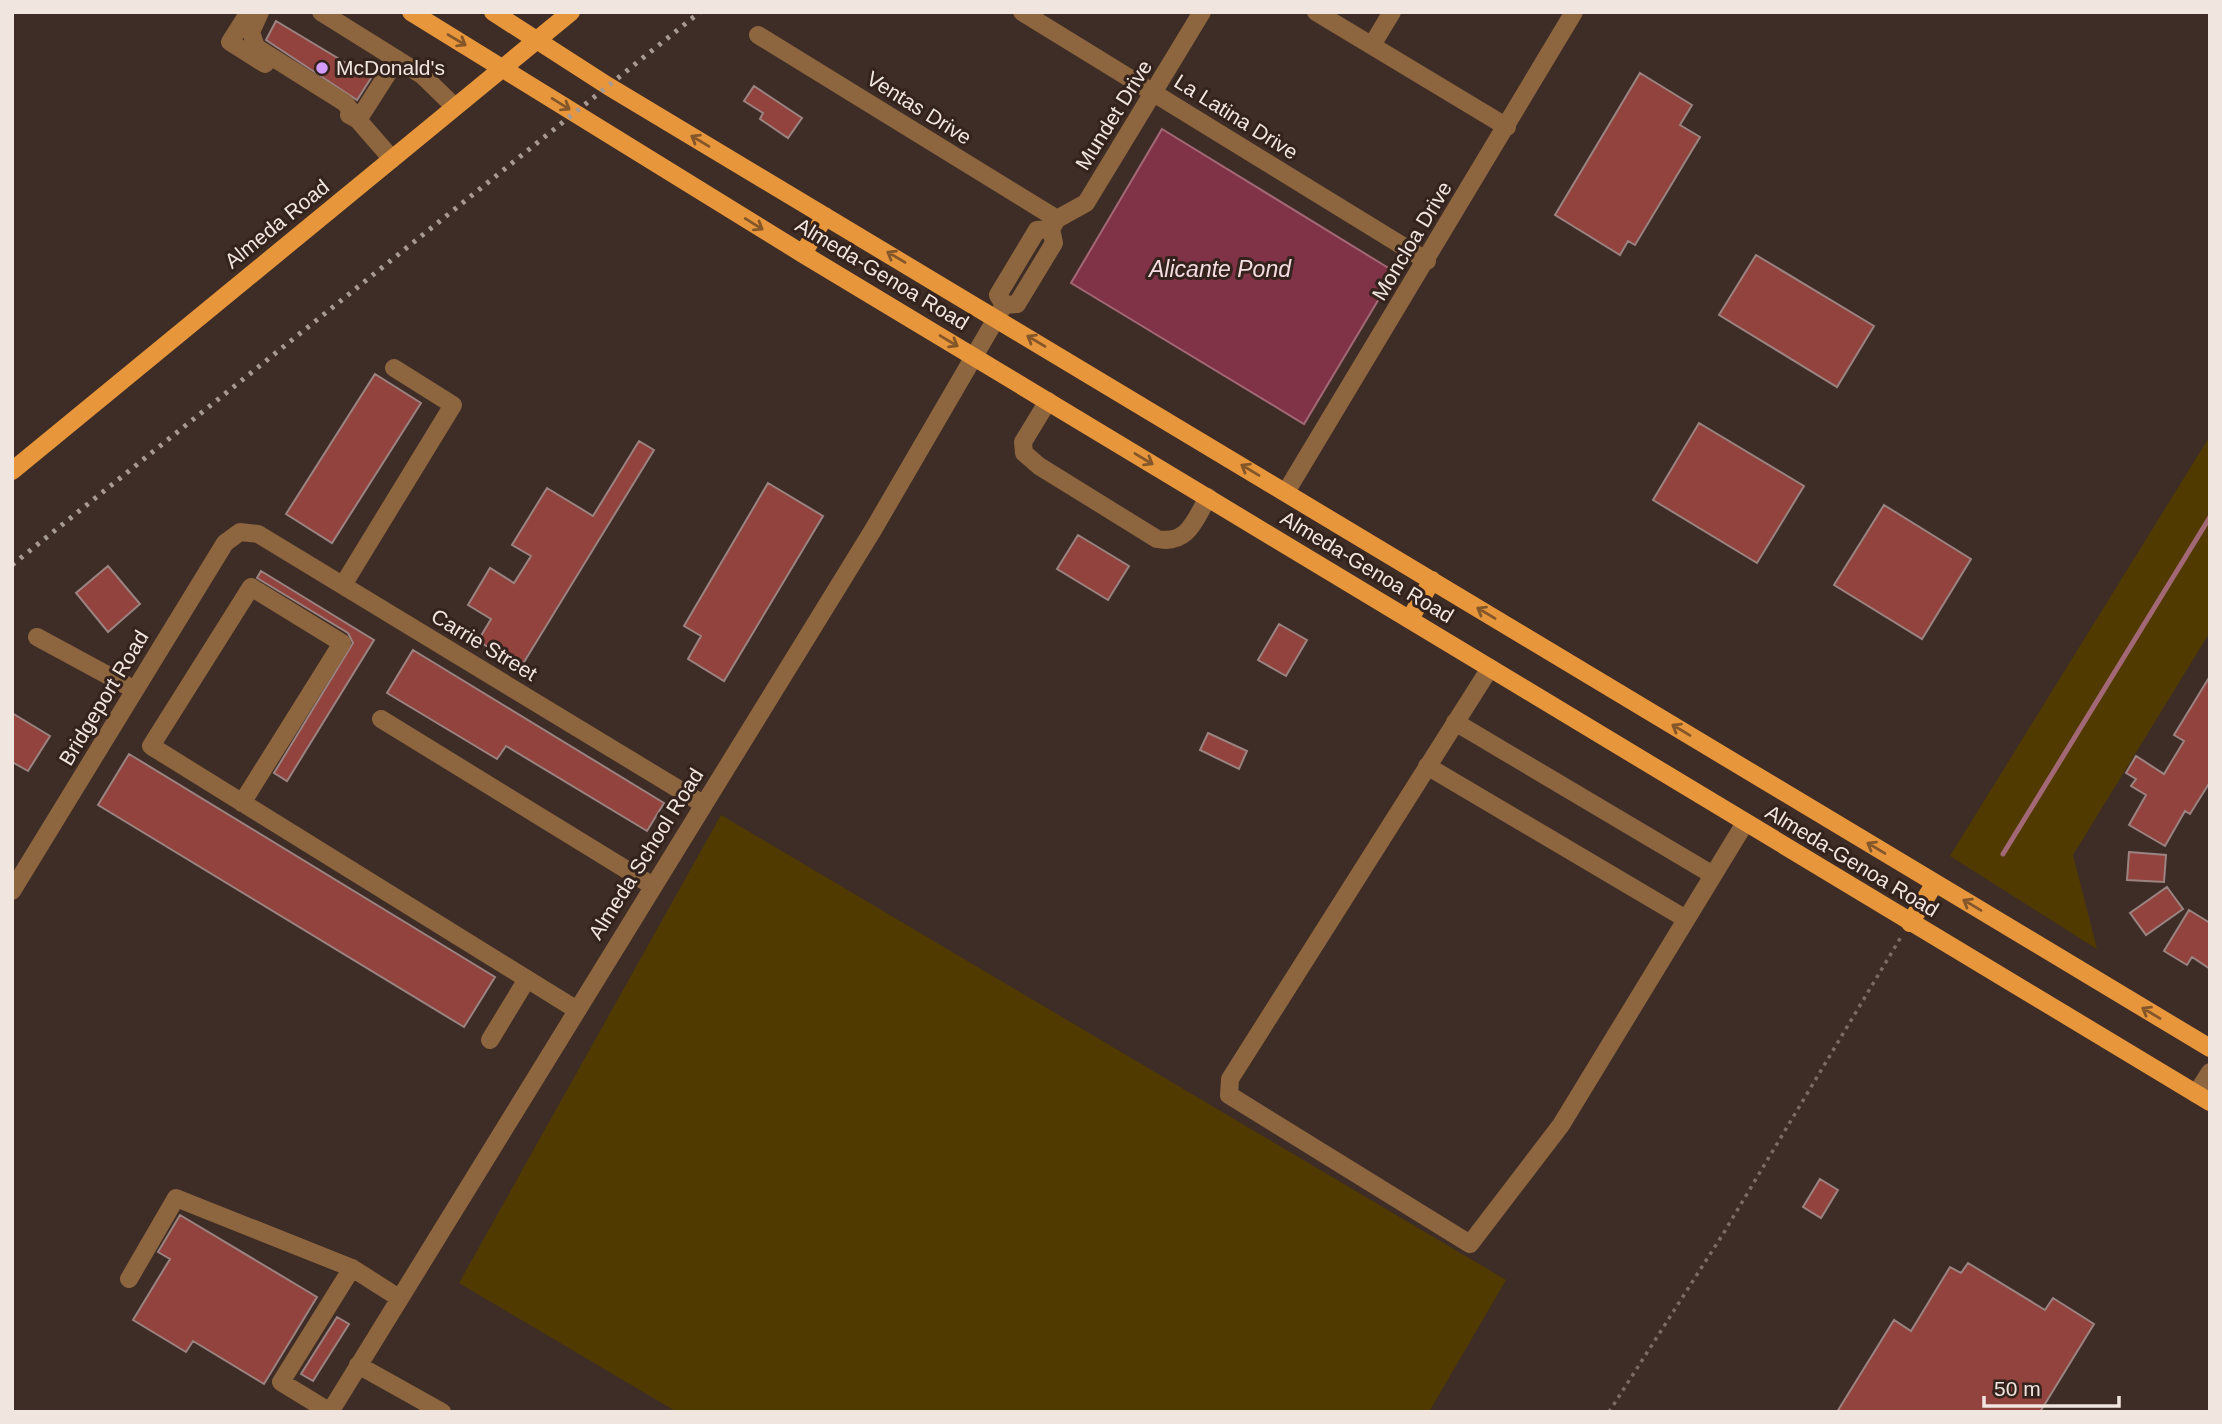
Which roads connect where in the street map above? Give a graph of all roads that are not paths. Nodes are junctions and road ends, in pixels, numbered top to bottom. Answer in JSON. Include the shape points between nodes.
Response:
{"nodes":[{"id":1,"x":249,"y":12,"type":"edge"},
{"id":2,"x":260,"y":12,"type":"edge"},
{"id":3,"x":321,"y":12,"type":"edge"},
{"id":4,"x":411,"y":12,"type":"edge"},
{"id":5,"x":493,"y":12,"type":"edge"},
{"id":6,"x":571,"y":12,"type":"edge"},
{"id":7,"x":1022,"y":12,"type":"edge"},
{"id":8,"x":1202,"y":12,"type":"edge"},
{"id":9,"x":1316,"y":12,"type":"edge"},
{"id":10,"x":1392,"y":12,"type":"edge"},
{"id":11,"x":1574,"y":12,"type":"edge"},
{"id":12,"x":758,"y":35,"type":"dead end"},
{"id":13,"x":537,"y":39,"type":"junction"},
{"id":14,"x":1372,"y":46,"type":"junction"},
{"id":15,"x":397,"y":60,"type":"junction"},
{"id":16,"x":503,"y":68,"type":"junction"},
{"id":17,"x":1154,"y":94,"type":"junction"},
{"id":18,"x":455,"y":107,"type":"junction"},
{"id":19,"x":358,"y":120,"type":"junction"},
{"id":20,"x":1507,"y":128,"type":"junction"},
{"id":21,"x":392,"y":159,"type":"junction"},
{"id":22,"x":825,"y":216,"type":"junction"},
{"id":23,"x":1054,"y":224,"type":"junction"},
{"id":24,"x":803,"y":254,"type":"junction"},
{"id":25,"x":1427,"y":261,"type":"junction"},
{"id":26,"x":1016,"y":264,"type":"junction"},
{"id":27,"x":1035,"y":275,"type":"junction"},
{"id":28,"x":1000,"y":311,"type":"junction"},
{"id":29,"x":972,"y":355,"type":"junction"},
{"id":30,"x":394,"y":368,"type":"dead end"},
{"id":31,"x":1048,"y":401,"type":"junction"},
{"id":32,"x":12,"y":471,"type":"edge"},
{"id":33,"x":1286,"y":492,"type":"junction"},
{"id":34,"x":1208,"y":497,"type":"junction"},
{"id":35,"x":240,"y":532,"type":"joint"},
{"id":36,"x":1432,"y":580,"type":"junction"},
{"id":37,"x":343,"y":586,"type":"junction"},
{"id":38,"x":1410,"y":619,"type":"junction"},
{"id":39,"x":37,"y":637,"type":"dead end"},
{"id":40,"x":1490,"y":668,"type":"junction"},
{"id":41,"x":135,"y":690,"type":"junction"},
{"id":42,"x":381,"y":719,"type":"dead end"},
{"id":43,"x":1455,"y":722,"type":"junction"},
{"id":44,"x":1427,"y":766,"type":"junction"},
{"id":45,"x":242,"y":803,"type":"junction"},
{"id":46,"x":703,"y":804,"type":"junction"},
{"id":47,"x":1745,"y":823,"type":"junction"},
{"id":48,"x":1713,"y":875,"type":"junction"},
{"id":49,"x":1935,"y":883,"type":"junction"},
{"id":50,"x":653,"y":886,"type":"junction"},
{"id":51,"x":12,"y":891,"type":"edge"},
{"id":52,"x":1686,"y":919,"type":"junction"},
{"id":53,"x":1910,"y":923,"type":"junction"},
{"id":54,"x":527,"y":979,"type":"junction"},
{"id":55,"x":577,"y":1010,"type":"junction"},
{"id":56,"x":490,"y":1040,"type":"dead end"},
{"id":57,"x":2210,"y":1048,"type":"edge"},
{"id":58,"x":2210,"y":1072,"type":"edge"},
{"id":59,"x":2203,"y":1098,"type":"edge"},
{"id":60,"x":352,"y":1268,"type":"junction"},
{"id":61,"x":129,"y":1279,"type":"dead end"},
{"id":62,"x":399,"y":1298,"type":"junction"},
{"id":63,"x":358,"y":1366,"type":"junction"},
{"id":64,"x":330,"y":1412,"type":"edge"},
{"id":65,"x":442,"y":1412,"type":"edge"}],
"edges":[{"from":1,"to":19,"type":"street","via":[[230,42]]},
{"from":2,"to":19,"type":"street","via":[[251,32],[256,47],[345,103]]},
{"from":3,"to":15,"type":"street"},
{"from":4,"to":16,"type":"main road","name":"Almeda-Genoa Road","one_way":true},
{"from":5,"to":13,"type":"main road","name":"Almeda-Genoa Road"},
{"from":6,"to":13,"type":"main road","name":"Almeda Road"},
{"from":7,"to":17,"type":"street","name":"La Latina Drive"},
{"from":8,"to":17,"type":"street","name":"Mundet Drive"},
{"from":9,"to":14,"type":"street"},
{"from":10,"to":14,"type":"street"},
{"from":11,"to":20,"type":"street","name":"Moncloa Drive"},
{"from":12,"to":23,"type":"street","name":"Ventas Drive"},
{"from":13,"to":16,"type":"main road","name":"Almeda Road"},
{"from":22,"to":13,"type":"main road","name":"Almeda-Genoa Road","one_way":true},
{"from":14,"to":20,"type":"street"},
{"from":15,"to":18,"type":"street","via":[[422,75]]},
{"from":15,"to":19,"type":"street"},
{"from":16,"to":18,"type":"main road","name":"Almeda Road"},
{"from":16,"to":24,"type":"main road","name":"Almeda-Genoa Road","one_way":true},
{"from":17,"to":23,"type":"street","name":"Mundet Drive","via":[[1086,203]]},
{"from":17,"to":25,"type":"street","name":"La Latina Drive"},
{"from":18,"to":21,"type":"main road","name":"Almeda Road"},
{"from":19,"to":21,"type":"street"},
{"from":20,"to":25,"type":"street","name":"Moncloa Drive"},
{"from":21,"to":32,"type":"main road","name":"Almeda Road"},
{"from":22,"to":24,"type":"main road"},
{"from":28,"to":22,"type":"main road","name":"Almeda-Genoa Road","one_way":true},
{"from":23,"to":26,"type":"street","name":"Mundet Drive","via":[[1037,230]]},
{"from":23,"to":27,"type":"street","via":[[1054,243]]},
{"from":24,"to":29,"type":"main road","name":"Almeda-Genoa Road","one_way":true},
{"from":25,"to":33,"type":"street","name":"Moncloa Drive"},
{"from":26,"to":27,"type":"street"},
{"from":26,"to":28,"type":"street","name":"Mundet Drive","via":[[998,295]]},
{"from":27,"to":28,"type":"street","via":[[1017,304]]},
{"from":28,"to":29,"type":"street","name":"Almeda School Road"},
{"from":33,"to":28,"type":"main road","name":"Almeda-Genoa Road","one_way":true},
{"from":29,"to":31,"type":"main road","name":"Almeda-Genoa Road"},
{"from":29,"to":46,"type":"street","name":"Almeda School Road","via":[[873,530]]},
{"from":30,"to":37,"type":"street","via":[[453,405]]},
{"from":31,"to":34,"type":"main road","name":"Almeda-Genoa Road","one_way":true},
{"from":31,"to":34,"type":"street","via":[[1023,442],[1024,453],[1157,539],[1170,541],[1188,532]]},
{"from":33,"to":36,"type":"main road","name":"Almeda-Genoa Road"},
{"from":34,"to":38,"type":"main road","name":"Almeda-Genoa Road"},
{"from":35,"to":37,"type":"street","name":"Carrie Street","via":[[258,534]]},
{"from":35,"to":41,"type":"street","name":"Bridgeport Road","via":[[225,543]]},
{"from":36,"to":38,"type":"main road"},
{"from":49,"to":36,"type":"main road","name":"Almeda-Genoa Road","one_way":true},
{"from":37,"to":46,"type":"street","name":"Carrie Street"},
{"from":38,"to":40,"type":"main road","name":"Almeda-Genoa Road"},
{"from":39,"to":41,"type":"street"},
{"from":40,"to":43,"type":"street"},
{"from":40,"to":47,"type":"main road","name":"Almeda-Genoa Road"},
{"from":41,"to":51,"type":"street","name":"Bridgeport Road"},
{"from":42,"to":50,"type":"street"},
{"from":43,"to":44,"type":"street"},
{"from":43,"to":48,"type":"street"},
{"from":44,"to":52,"type":"street"},
{"from":44,"to":52,"type":"street","via":[[1230,1079],[1229,1095],[1470,1244],[1561,1125]]},
{"from":45,"to":45,"type":"street","via":[[342,643],[251,587],[151,747]]},
{"from":45,"to":54,"type":"street"},
{"from":46,"to":50,"type":"street","name":"Almeda School Road"},
{"from":47,"to":48,"type":"street"},
{"from":47,"to":53,"type":"main road","name":"Almeda-Genoa Road"},
{"from":48,"to":52,"type":"street"},
{"from":49,"to":53,"type":"main road"},
{"from":57,"to":49,"type":"main road","name":"Almeda-Genoa Road","one_way":true},
{"from":50,"to":55,"type":"street","name":"Almeda School Road"},
{"from":53,"to":59,"type":"main road","name":"Almeda-Genoa Road"},
{"from":54,"to":55,"type":"street"},
{"from":54,"to":56,"type":"street"},
{"from":55,"to":62,"type":"street","name":"Almeda School Road"},
{"from":58,"to":59,"type":"street"},
{"from":60,"to":61,"type":"street","via":[[176,1198]]},
{"from":60,"to":62,"type":"street"},
{"from":60,"to":64,"type":"street","via":[[281,1382]]},
{"from":62,"to":63,"type":"street","name":"Almeda School Road"},
{"from":63,"to":64,"type":"street","name":"Almeda School Road"},
{"from":63,"to":65,"type":"street"}]}
